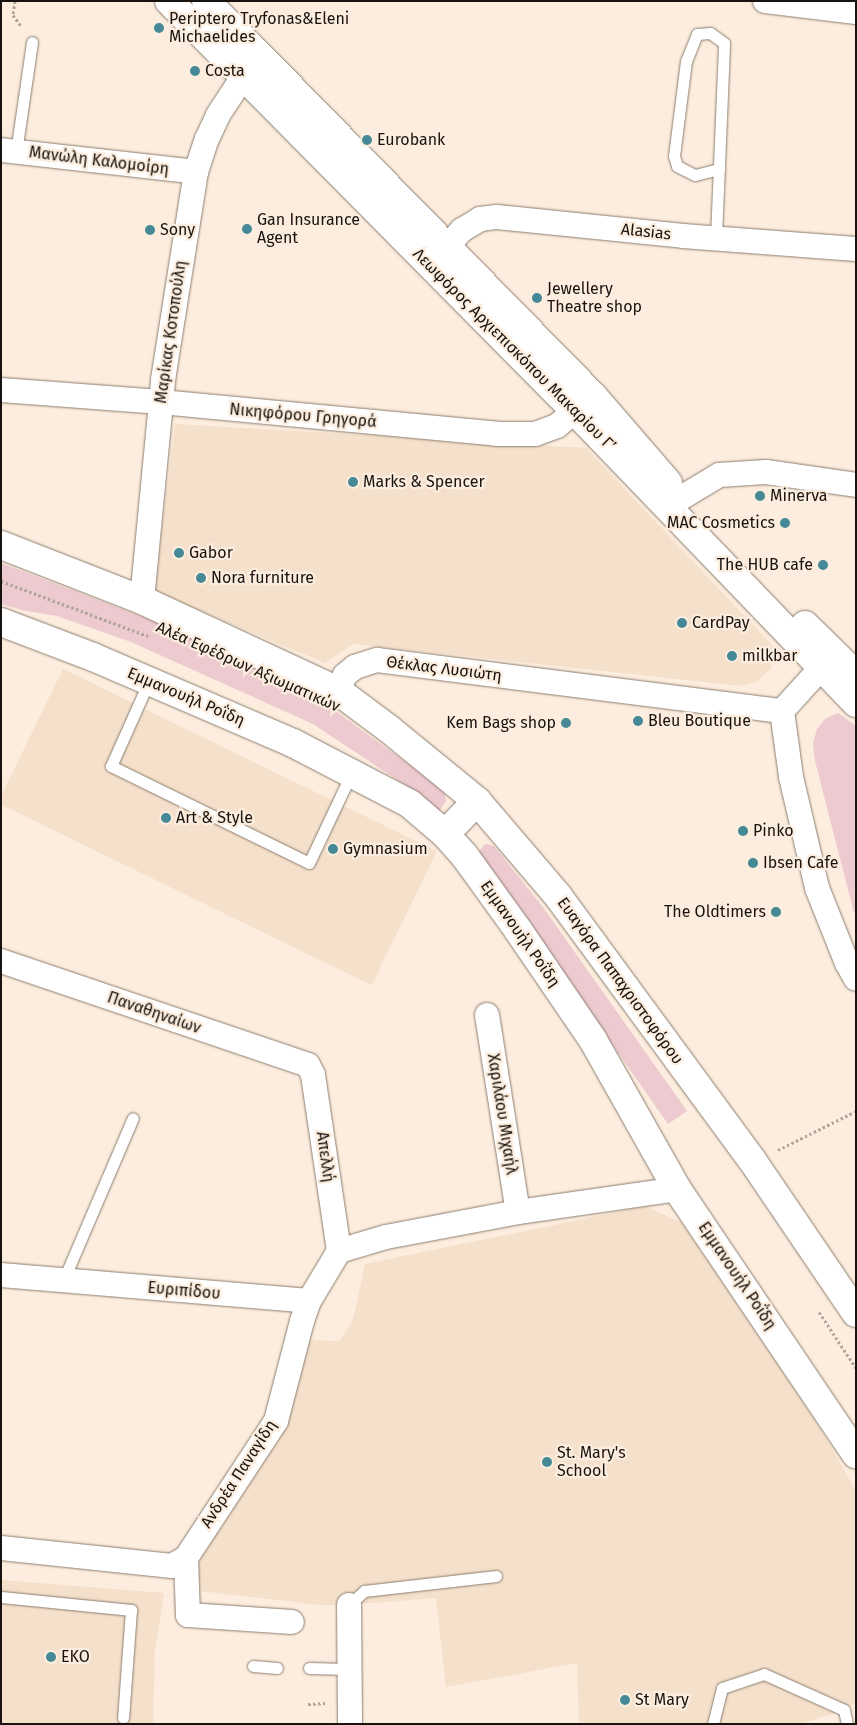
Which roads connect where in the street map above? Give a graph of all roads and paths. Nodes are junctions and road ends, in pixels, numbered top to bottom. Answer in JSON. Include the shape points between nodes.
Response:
{"nodes":[{"id":1,"x":15,"y":1,"type":"edge"},
{"id":2,"x":169,"y":1,"type":"edge"},
{"id":3,"x":206,"y":1,"type":"edge"},
{"id":4,"x":765,"y":1,"type":"edge"},
{"id":5,"x":856,"y":12,"type":"edge"},
{"id":6,"x":13,"y":15,"type":"dead end"},
{"id":7,"x":32,"y":42,"type":"dead end"},
{"id":8,"x":243,"y":77,"type":"junction"},
{"id":9,"x":9,"y":151,"type":"edge"},
{"id":10,"x":719,"y":169,"type":"junction"},
{"id":11,"x":196,"y":172,"type":"junction"},
{"id":12,"x":716,"y":237,"type":"junction"},
{"id":13,"x":447,"y":247,"type":"junction"},
{"id":14,"x":856,"y":250,"type":"edge"},
{"id":15,"x":1,"y":390,"type":"edge"},
{"id":16,"x":161,"y":402,"type":"junction"},
{"id":17,"x":584,"y":404,"type":"junction"},
{"id":18,"x":856,"y":485,"type":"edge"},
{"id":19,"x":681,"y":498,"type":"junction"},
{"id":20,"x":1,"y":545,"type":"edge"},
{"id":21,"x":1,"y":581,"type":"edge"},
{"id":22,"x":142,"y":600,"type":"junction"},
{"id":23,"x":1,"y":622,"type":"edge"},
{"id":24,"x":155,"y":638,"type":"dead end"},
{"id":25,"x":821,"y":668,"type":"junction"},
{"id":26,"x":856,"y":675,"type":"edge"},
{"id":27,"x":150,"y":681,"type":"junction"},
{"id":28,"x":338,"y":691,"type":"junction"},
{"id":29,"x":856,"y":703,"type":"edge"},
{"id":30,"x":782,"y":711,"type":"junction"},
{"id":31,"x":351,"y":774,"type":"junction"},
{"id":32,"x":477,"y":802,"type":"junction"},
{"id":33,"x":445,"y":834,"type":"junction"},
{"id":34,"x":1,"y":961,"type":"edge"},
{"id":35,"x":856,"y":979,"type":"edge"},
{"id":36,"x":487,"y":1015,"type":"dead end"},
{"id":37,"x":308,"y":1065,"type":"joint"},
{"id":38,"x":856,"y":1111,"type":"edge"},
{"id":39,"x":133,"y":1118,"type":"dead end"},
{"id":40,"x":752,"y":1160,"type":"junction"},
{"id":41,"x":678,"y":1189,"type":"junction"},
{"id":42,"x":518,"y":1212,"type":"junction"},
{"id":43,"x":339,"y":1251,"type":"junction"},
{"id":44,"x":1,"y":1275,"type":"edge"},
{"id":45,"x":63,"y":1281,"type":"junction"},
{"id":46,"x":310,"y":1301,"type":"junction"},
{"id":47,"x":856,"y":1313,"type":"edge"},
{"id":48,"x":856,"y":1454,"type":"edge"},
{"id":49,"x":1,"y":1548,"type":"edge"},
{"id":50,"x":186,"y":1558,"type":"junction"},
{"id":51,"x":496,"y":1576,"type":"dead end"},
{"id":52,"x":1,"y":1596,"type":"edge"},
{"id":53,"x":349,"y":1605,"type":"joint"},
{"id":54,"x":292,"y":1622,"type":"dead end"},
{"id":55,"x":253,"y":1666,"type":"dead end"},
{"id":56,"x":277,"y":1668,"type":"dead end"},
{"id":57,"x":310,"y":1668,"type":"dead end"},
{"id":58,"x":349,"y":1669,"type":"junction"},
{"id":59,"x":123,"y":1718,"type":"dead end"},
{"id":60,"x":350,"y":1724,"type":"edge"},
{"id":61,"x":713,"y":1724,"type":"edge"},
{"id":62,"x":847,"y":1724,"type":"edge"}],
"edges":[{"from":1,"to":6,"type":"path"},
{"from":2,"to":8,"type":"street","name":"Λεωφόρος Αρχιεπισκόπου Μακαρίου Γ’"},
{"from":3,"to":13,"type":"street","name":"Λεωφόρος Αρχιεπισκόπου Μακαρίου Γ’"},
{"from":4,"to":5,"type":"street"},
{"from":7,"to":9,"type":"lane"},
{"from":8,"to":11,"type":"street","name":"Μαρίκας Κοτοπούλη","via":[[218,115]]},
{"from":8,"to":17,"type":"street","name":"Λεωφόρος Αρχιεπισκόπου Μακαρίου Γ’"},
{"from":9,"to":11,"type":"street","name":"Μανώλη Καλομοίρη"},
{"from":10,"to":10,"type":"lane","via":[[724,43],[710,33],[697,34],[686,61],[674,156],[676,166],[695,175]]},
{"from":10,"to":12,"type":"lane"},
{"from":11,"to":16,"type":"street","name":"Μαρίκας Κοτοπούλη"},
{"from":12,"to":13,"type":"street","name":"Alasias","via":[[497,217],[480,219],[462,230]]},
{"from":12,"to":14,"type":"street","name":"Alasias"},
{"from":13,"to":17,"type":"street","name":"Λεωφόρος Αρχιεπισκόπου Μακαρίου Γ’"},
{"from":15,"to":16,"type":"street","name":"Νικηφόρου Γρηγορά"},
{"from":16,"to":17,"type":"street","name":"Νικηφόρου Γρηγορά","via":[[497,434],[535,434],[557,426]]},
{"from":16,"to":22,"type":"street","name":"Μαρίκας Κοτοπούλη"},
{"from":17,"to":19,"type":"street","name":"Λεωφόρος Αρχιεπισκόπου Μακαρίου Γ’"},
{"from":17,"to":25,"type":"street","name":"Λεωφόρος Αρχιεπισκόπου Μακαρίου Γ’"},
{"from":18,"to":19,"type":"street","via":[[766,472],[728,474],[719,475]]},
{"from":19,"to":26,"type":"street","name":"Λεωφόρος Αρχιεπισκόπου Μακαρίου Γ’"},
{"from":20,"to":22,"type":"street"},
{"from":21,"to":24,"type":"path","name":"Αλέα Εφέδρων Αξιωματικών"},
{"from":22,"to":28,"type":"street"},
{"from":23,"to":27,"type":"street","name":"Εμμανουήλ Ροΐδη"},
{"from":25,"to":29,"type":"street","name":"Λεωφόρος Αρχιεπισκόπου Μακαρίου Γ’"},
{"from":25,"to":30,"type":"street"},
{"from":27,"to":31,"type":"street","name":"Εμμανουήλ Ροΐδη","via":[[293,743]]},
{"from":27,"to":31,"type":"lane","via":[[111,766],[309,863]]},
{"from":28,"to":30,"type":"street","name":"Θέκλας Λυσιώτη","via":[[345,675],[355,667],[378,660]]},
{"from":28,"to":32,"type":"street","name":"Ευαγόρα Παπαχριστοφόρου"},
{"from":30,"to":35,"type":"street","via":[[791,777],[817,888]]},
{"from":31,"to":33,"type":"street","name":"Εμμανουήλ Ροΐδη","via":[[410,804]]},
{"from":32,"to":33,"type":"street"},
{"from":32,"to":40,"type":"street","name":"Ευαγόρα Παπαχριστοφόρου","via":[[558,896]]},
{"from":33,"to":41,"type":"street","name":"Εμμανουήλ Ροΐδη","via":[[513,923],[593,1040]]},
{"from":34,"to":37,"type":"street","name":"Παναθηναίων"},
{"from":36,"to":42,"type":"street","name":"Χαριλάου Μιχαήλ"},
{"from":37,"to":43,"type":"street","name":"Απελλή","via":[[313,1076]]},
{"from":38,"to":40,"type":"path","via":[[787,1147]]},
{"from":39,"to":45,"type":"lane"},
{"from":40,"to":47,"type":"street","name":"Ευαγόρα Παπαχριστοφόρου"},
{"from":41,"to":42,"type":"street"},
{"from":41,"to":48,"type":"street","name":"Εμμανουήλ Ροΐδη"},
{"from":42,"to":43,"type":"street","via":[[386,1237]]},
{"from":43,"to":46,"type":"street"},
{"from":44,"to":45,"type":"street","name":"Ευριπίδου"},
{"from":45,"to":46,"type":"street","name":"Ευριπίδου"},
{"from":46,"to":50,"type":"street","name":"Ανδρέα Παναγίδη","via":[[276,1421]]},
{"from":49,"to":50,"type":"street","via":[[172,1566]]},
{"from":50,"to":54,"type":"street","via":[[188,1615]]},
{"from":51,"to":53,"type":"lane","via":[[364,1591]]},
{"from":52,"to":59,"type":"lane","via":[[131,1610]]},
{"from":53,"to":58,"type":"street"},
{"from":55,"to":56,"type":"lane"},
{"from":57,"to":58,"type":"lane"},
{"from":58,"to":60,"type":"street"},
{"from":61,"to":62,"type":"lane","via":[[722,1688],[764,1674],[844,1710]]}]}
